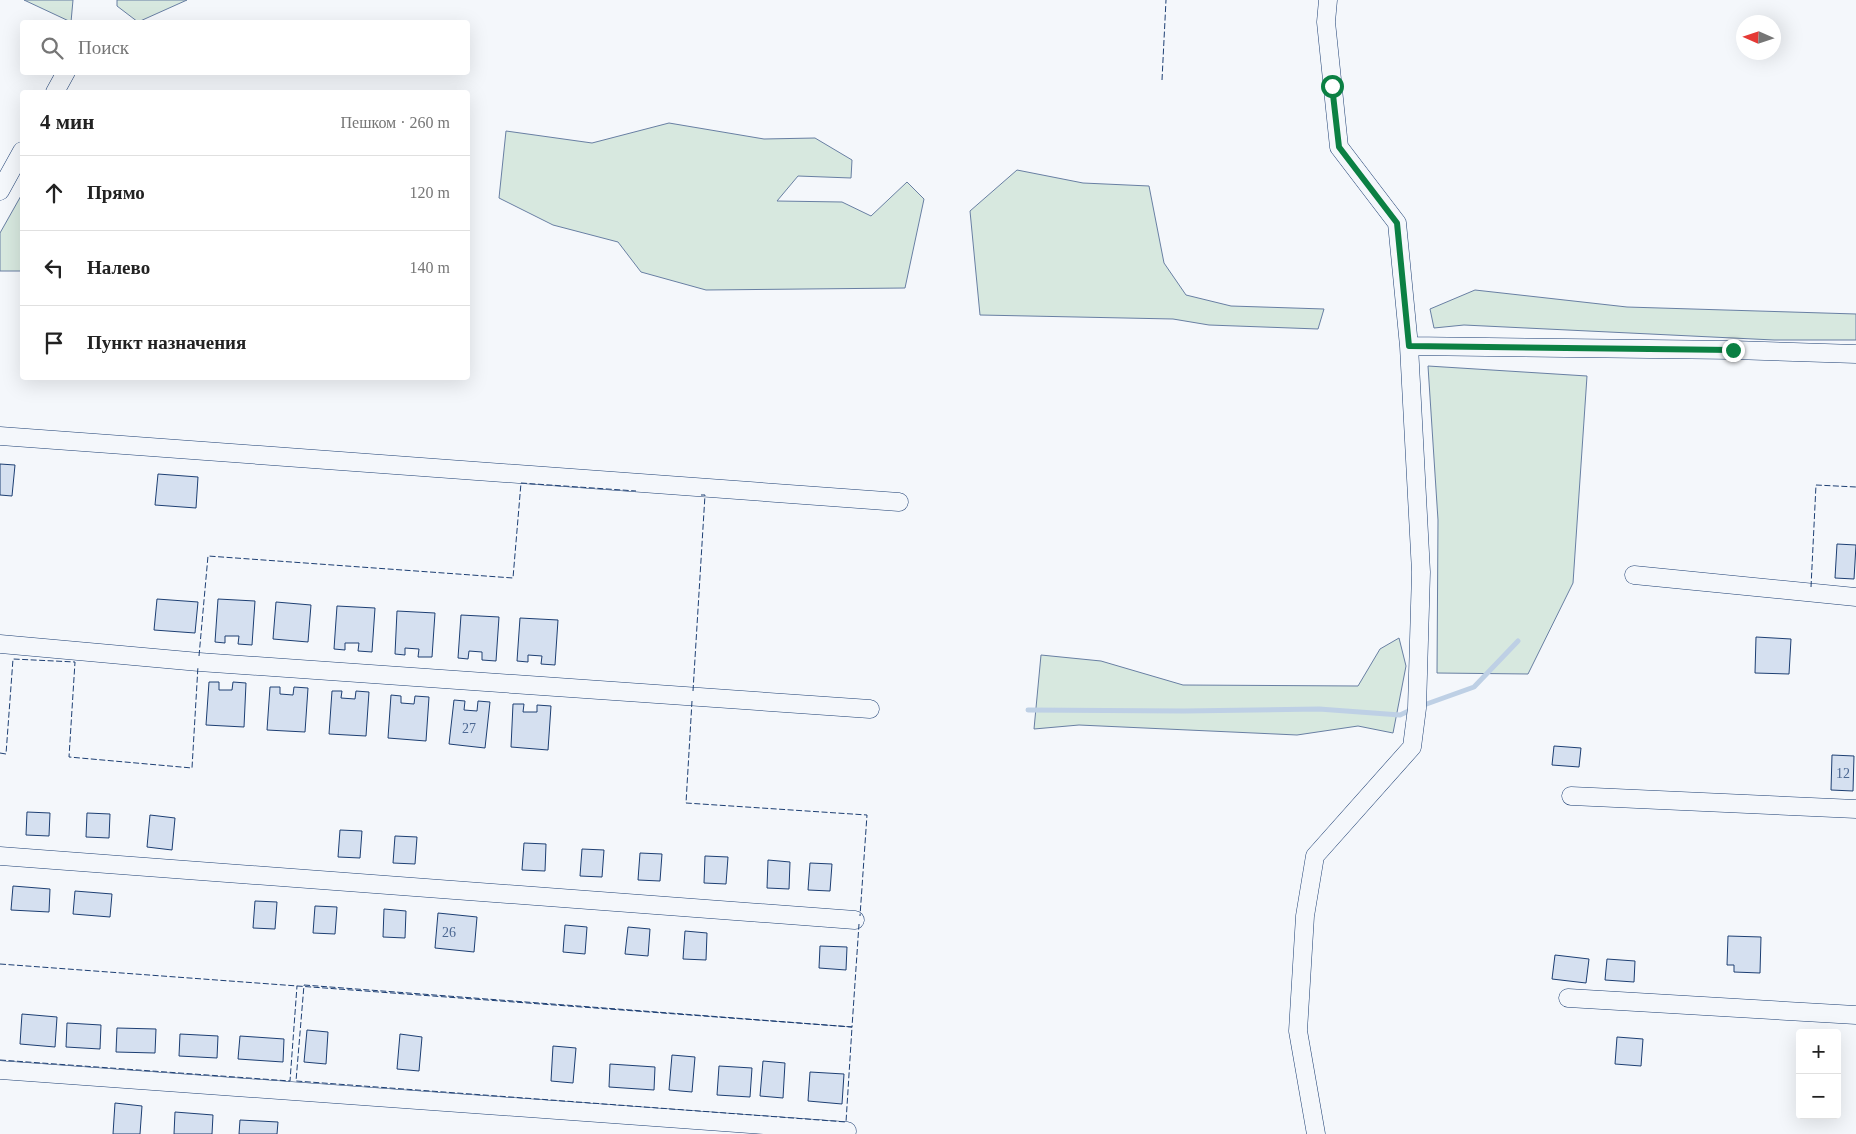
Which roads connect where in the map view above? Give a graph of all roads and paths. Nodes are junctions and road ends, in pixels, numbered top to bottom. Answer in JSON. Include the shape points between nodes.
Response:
{"nodes":[{"id":1,"x":1328,"y":0,"type":"edge"},
{"id":2,"x":64,"y":75,"type":"edge"},
{"id":3,"x":56,"y":90,"type":"edge"},
{"id":4,"x":20,"y":155,"type":"edge"},
{"id":5,"x":0,"y":192,"type":"edge"},
{"id":6,"x":1409,"y":346,"type":"junction"},
{"id":7,"x":1856,"y":354,"type":"edge"},
{"id":8,"x":0,"y":436,"type":"edge"},
{"id":9,"x":899,"y":502,"type":"dead end"},
{"id":10,"x":1634,"y":575,"type":"dead end"},
{"id":11,"x":1856,"y":597,"type":"edge"},
{"id":12,"x":0,"y":644,"type":"edge"},
{"id":13,"x":870,"y":709,"type":"dead end"},
{"id":14,"x":1571,"y":796,"type":"dead end"},
{"id":15,"x":1856,"y":809,"type":"edge"},
{"id":16,"x":0,"y":856,"type":"edge"},
{"id":17,"x":855,"y":920,"type":"dead end"},
{"id":18,"x":1568,"y":998,"type":"dead end"},
{"id":19,"x":1856,"y":1015,"type":"edge"},
{"id":20,"x":0,"y":1070,"type":"edge"},
{"id":21,"x":847,"y":1131,"type":"dead end"},
{"id":22,"x":1316,"y":1134,"type":"edge"}],
"edges":[{"from":1,"to":6,"type":"street","via":[[1326,22],[1339,147],[1397,223]]},
{"from":2,"to":3,"type":"street"},
{"from":4,"to":5,"type":"street"},
{"from":6,"to":7,"type":"street"},
{"from":6,"to":22,"type":"street","via":[[1421,572],[1417,708],[1412,747],[1315,856],[1305,916],[1298,1031]]},
{"from":8,"to":9,"type":"street"},
{"from":10,"to":11,"type":"street"},
{"from":12,"to":13,"type":"street","via":[[199,662]]},
{"from":14,"to":15,"type":"street"},
{"from":16,"to":17,"type":"street"},
{"from":18,"to":19,"type":"street"},
{"from":20,"to":21,"type":"street"}]}
